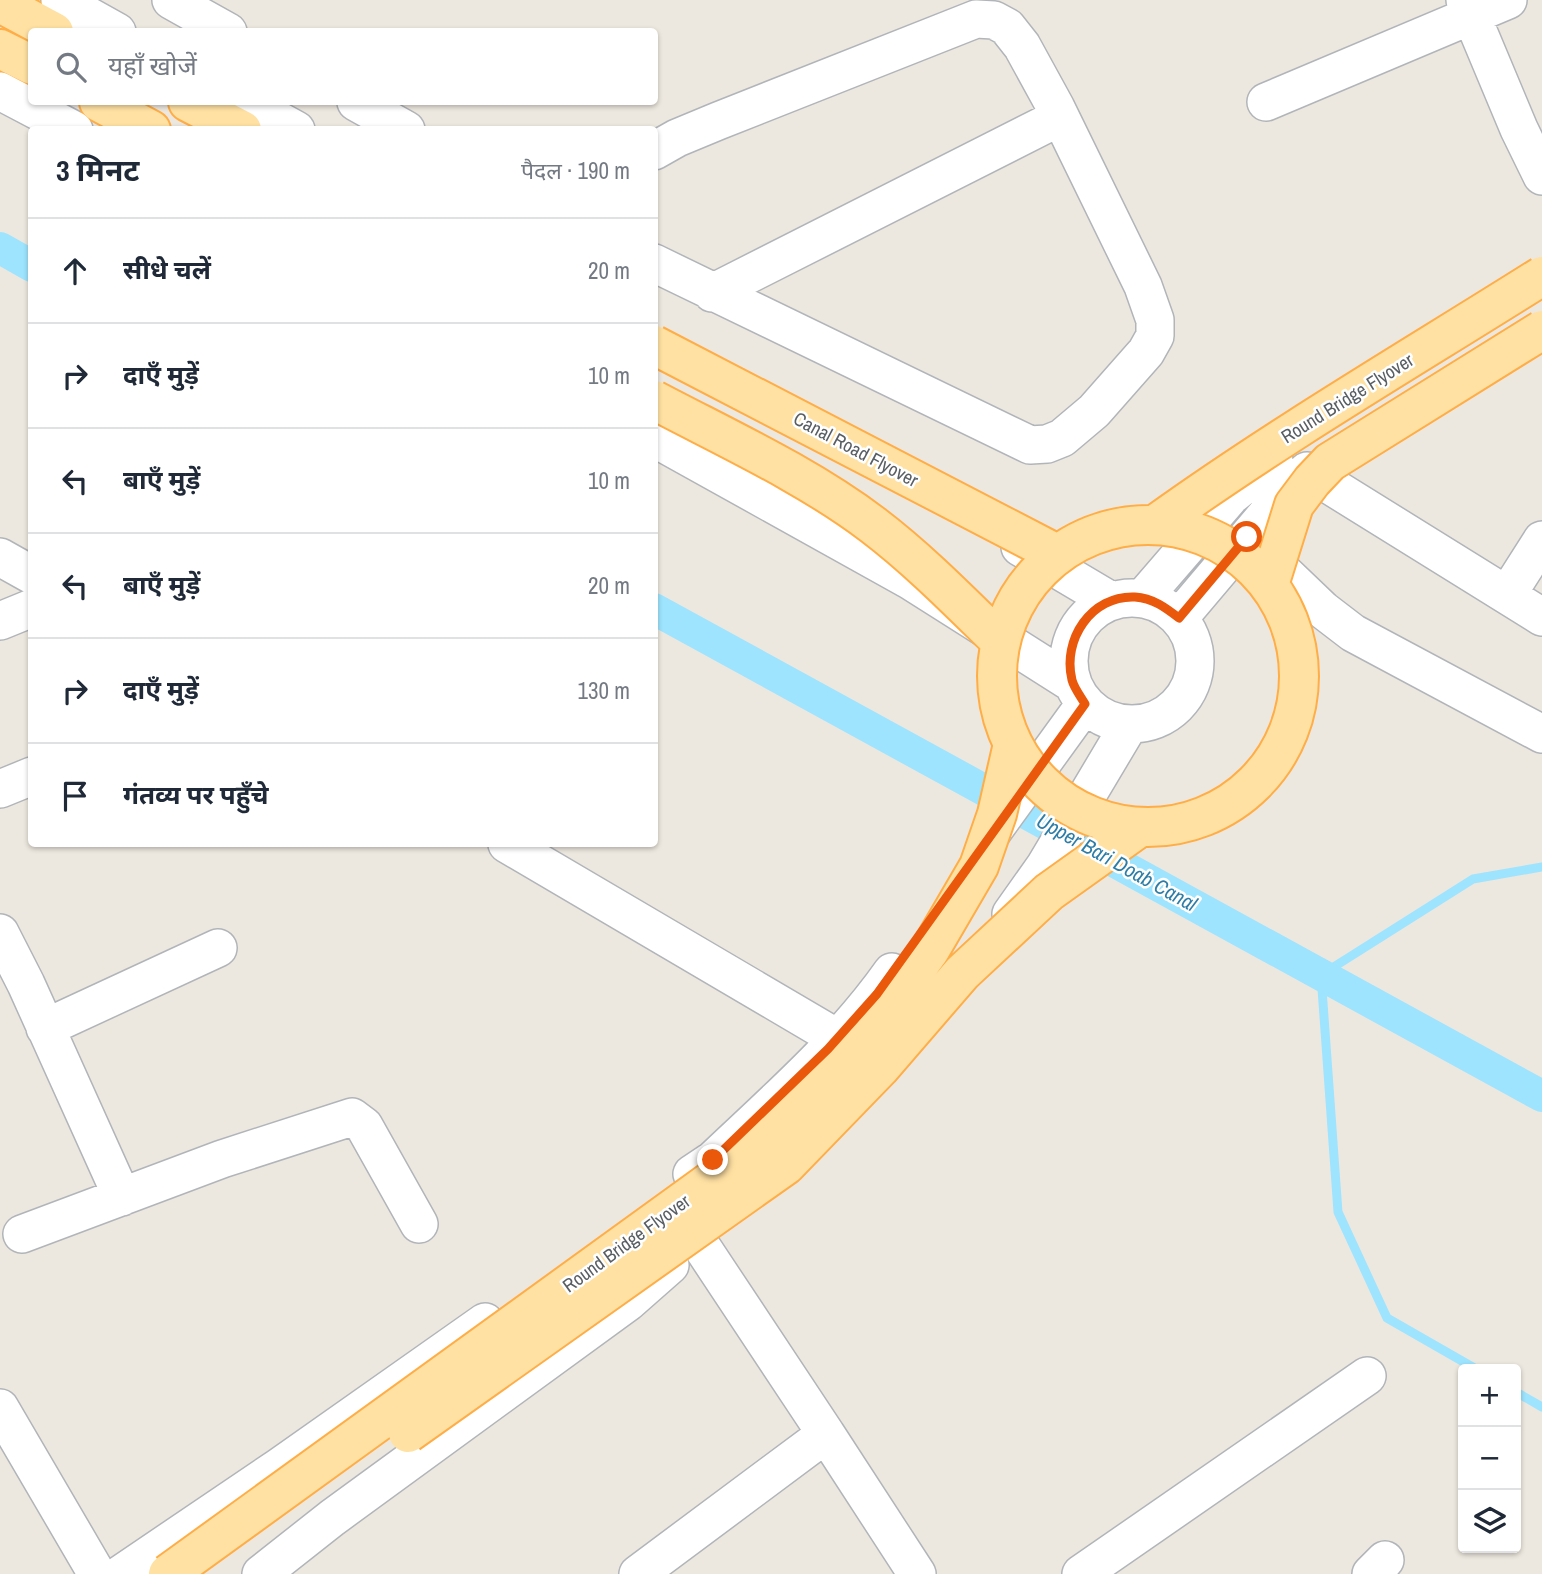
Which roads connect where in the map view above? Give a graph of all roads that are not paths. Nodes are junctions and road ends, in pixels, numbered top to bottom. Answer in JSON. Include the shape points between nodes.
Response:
{"nodes":[{"id":1,"x":60,"y":0,"type":"edge"},
{"id":2,"x":171,"y":0,"type":"edge"},
{"id":3,"x":1508,"y":0,"type":"edge"},
{"id":4,"x":0,"y":3,"type":"edge"},
{"id":5,"x":1468,"y":8,"type":"edge"},
{"id":6,"x":47,"y":28,"type":"edge"},
{"id":7,"x":110,"y":28,"type":"edge"},
{"id":8,"x":221,"y":28,"type":"edge"},
{"id":9,"x":0,"y":49,"type":"edge"},
{"id":10,"x":28,"y":63,"type":"edge"},
{"id":11,"x":0,"y":91,"type":"edge"},
{"id":12,"x":1266,"y":102,"type":"dead end"},
{"id":13,"x":105,"y":105,"type":"edge"},
{"id":14,"x":194,"y":105,"type":"edge"},
{"id":15,"x":250,"y":105,"type":"edge"},
{"id":16,"x":361,"y":105,"type":"edge"},
{"id":17,"x":1060,"y":117,"type":"junction"},
{"id":18,"x":1530,"y":124,"type":"edge"},
{"id":19,"x":66,"y":126,"type":"edge"},
{"id":20,"x":144,"y":126,"type":"edge"},
{"id":21,"x":234,"y":126,"type":"edge"},
{"id":22,"x":289,"y":126,"type":"edge"},
{"id":23,"x":400,"y":126,"type":"edge"},
{"id":24,"x":658,"y":149,"type":"edge"},
{"id":25,"x":1542,"y":176,"type":"edge"},
{"id":26,"x":658,"y":265,"type":"edge"},
{"id":27,"x":1542,"y":266,"type":"edge"},
{"id":28,"x":1542,"y":276,"type":"edge"},
{"id":29,"x":712,"y":293,"type":"junction"},
{"id":30,"x":1542,"y":328,"type":"edge"},
{"id":31,"x":658,"y":333,"type":"edge"},
{"id":32,"x":658,"y":347,"type":"edge"},
{"id":33,"x":658,"y":402,"type":"edge"},
{"id":34,"x":658,"y":440,"type":"edge"},
{"id":35,"x":1307,"y":471,"type":"junction"},
{"id":36,"x":1156,"y":524,"type":"junction"},
{"id":37,"x":1247,"y":537,"type":"junction"},
{"id":38,"x":1542,"y":540,"type":"edge"},
{"id":39,"x":1057,"y":554,"type":"junction"},
{"id":40,"x":0,"y":557,"type":"edge"},
{"id":41,"x":28,"y":573,"type":"edge"},
{"id":42,"x":1269,"y":585,"type":"junction"},
{"id":43,"x":1507,"y":595,"type":"junction"},
{"id":44,"x":1126,"y":600,"type":"junction"},
{"id":45,"x":28,"y":610,"type":"edge"},
{"id":46,"x":1542,"y":617,"type":"edge"},
{"id":47,"x":1179,"y":618,"type":"junction"},
{"id":48,"x":0,"y":621,"type":"edge"},
{"id":49,"x":1000,"y":641,"type":"junction"},
{"id":50,"x":1074,"y":706,"type":"junction"},
{"id":51,"x":1129,"y":725,"type":"junction"},
{"id":52,"x":1542,"y":734,"type":"edge"},
{"id":53,"x":1013,"y":744,"type":"junction"},
{"id":54,"x":28,"y":778,"type":"edge"},
{"id":55,"x":0,"y":789,"type":"edge"},
{"id":56,"x":1140,"y":827,"type":"junction"},
{"id":57,"x":513,"y":847,"type":"edge"},
{"id":58,"x":0,"y":933,"type":"edge"},
{"id":59,"x":218,"y":948,"type":"dead end"},
{"id":60,"x":13,"y":990,"type":"edge"},
{"id":61,"x":877,"y":994,"type":"junction"},
{"id":62,"x":45,"y":1028,"type":"junction"},
{"id":63,"x":923,"y":1031,"type":"junction"},
{"id":64,"x":837,"y":1038,"type":"junction"},
{"id":65,"x":122,"y":1197,"type":"junction"},
{"id":66,"x":419,"y":1224,"type":"dead end"},
{"id":67,"x":22,"y":1234,"type":"dead end"},
{"id":68,"x":698,"y":1241,"type":"junction"},
{"id":69,"x":1367,"y":1376,"type":"dead end"},
{"id":70,"x":0,"y":1408,"type":"edge"},
{"id":71,"x":825,"y":1434,"type":"junction"},
{"id":72,"x":97,"y":1574,"type":"edge"},
{"id":73,"x":121,"y":1574,"type":"edge"},
{"id":74,"x":168,"y":1574,"type":"edge"},
{"id":75,"x":210,"y":1574,"type":"edge"},
{"id":76,"x":261,"y":1574,"type":"edge"},
{"id":77,"x":638,"y":1574,"type":"edge"},
{"id":78,"x":917,"y":1574,"type":"edge"},
{"id":79,"x":1081,"y":1574,"type":"edge"}],
"edges":[{"from":1,"to":7,"type":"street"},
{"from":2,"to":8,"type":"street"},
{"from":3,"to":5,"type":"street"},
{"from":4,"to":6,"type":"main road"},
{"from":5,"to":12,"type":"street"},
{"from":5,"to":18,"type":"street"},
{"from":9,"to":10,"type":"main road"},
{"from":11,"to":19,"type":"street"},
{"from":13,"to":20,"type":"main road"},
{"from":14,"to":21,"type":"main road"},
{"from":15,"to":22,"type":"street"},
{"from":16,"to":23,"type":"street"},
{"from":17,"to":24,"type":"street","via":[[1007,27],[994,20],[976,19]]},
{"from":17,"to":29,"type":"street"},
{"from":17,"to":29,"type":"street","via":[[1143,286],[1155,320],[1155,336],[1146,352],[1094,411],[1062,438],[1030,445]]},
{"from":18,"to":25,"type":"street"},
{"from":26,"to":29,"type":"street"},
{"from":27,"to":44,"type":"street","via":[[1434,334],[1231,496]]},
{"from":28,"to":36,"type":"main road","name":"Round Bridge Flyover","bridge":true,"via":[[1338,402]]},
{"from":30,"to":35,"type":"street","via":[[1516,336],[1414,391],[1338,442]]},
{"from":30,"to":42,"type":"main road","bridge":true,"via":[[1330,462],[1294,505]]},
{"from":31,"to":44,"type":"street"},
{"from":32,"to":39,"type":"main road","name":"Canal Road Flyover","bridge":true},
{"from":33,"to":49,"type":"main road","bridge":true,"via":[[812,485],[873,525]]},
{"from":34,"to":50,"type":"street","via":[[911,581]]},
{"from":35,"to":37,"type":"street"},
{"from":35,"to":43,"type":"street"},
{"from":36,"to":39,"type":"main road","bridge":true,"via":[[1104,530]]},
{"from":36,"to":42,"type":"main road","bridge":true,"via":[[1207,536],[1251,565]]},
{"from":37,"to":47,"type":"street"},
{"from":37,"to":52,"type":"street","via":[[1353,633]]},
{"from":38,"to":43,"type":"street"},
{"from":39,"to":49,"type":"main road","bridge":true,"via":[[1021,592]]},
{"from":40,"to":41,"type":"street"},
{"from":42,"to":56,"type":"main road","bridge":true,"via":[[1293,632],[1299,684],[1287,736],[1275,759],[1228,804],[1192,821]]},
{"from":43,"to":46,"type":"street"},
{"from":44,"to":47,"type":"street","via":[[1160,603]]},
{"from":44,"to":50,"type":"street","via":[[1089,614],[1075,634],[1069,658]]},
{"from":45,"to":48,"type":"street"},
{"from":47,"to":51,"type":"street","via":[[1192,639],[1196,664],[1190,689],[1175,709],[1154,722]]},
{"from":49,"to":53,"type":"main road","bridge":true,"via":[[998,694]]},
{"from":50,"to":51,"type":"street"},
{"from":50,"to":61,"type":"street","bridge":true},
{"from":51,"to":63,"type":"street","bridge":true,"via":[[1045,866]]},
{"from":53,"to":56,"type":"main road","bridge":true,"via":[[1027,767],[1065,803],[1114,824]]},
{"from":53,"to":74,"type":"main road","name":"Round Bridge Flyover","bridge":true,"via":[[979,866],[930,950],[859,1048],[751,1152]]},
{"from":54,"to":55,"type":"street"},
{"from":56,"to":75,"type":"main road","name":"Round Bridge Flyover","bridge":true,"via":[[1049,892],[962,973],[880,1068],[786,1165]]},
{"from":57,"to":64,"type":"street"},
{"from":58,"to":60,"type":"street"},
{"from":59,"to":62,"type":"street"},
{"from":60,"to":62,"type":"street"},
{"from":61,"to":63,"type":"street"},
{"from":61,"to":64,"type":"street"},
{"from":62,"to":65,"type":"street"},
{"from":63,"to":68,"type":"street","via":[[821,1146]]},
{"from":64,"to":73,"type":"street","via":[[713,1160]]},
{"from":65,"to":66,"type":"street","via":[[352,1117],[364,1126]]},
{"from":65,"to":67,"type":"street"},
{"from":68,"to":71,"type":"street"},
{"from":68,"to":76,"type":"street","via":[[628,1301]]},
{"from":69,"to":79,"type":"street"},
{"from":70,"to":72,"type":"street"},
{"from":71,"to":77,"type":"street"},
{"from":71,"to":78,"type":"street"}]}
